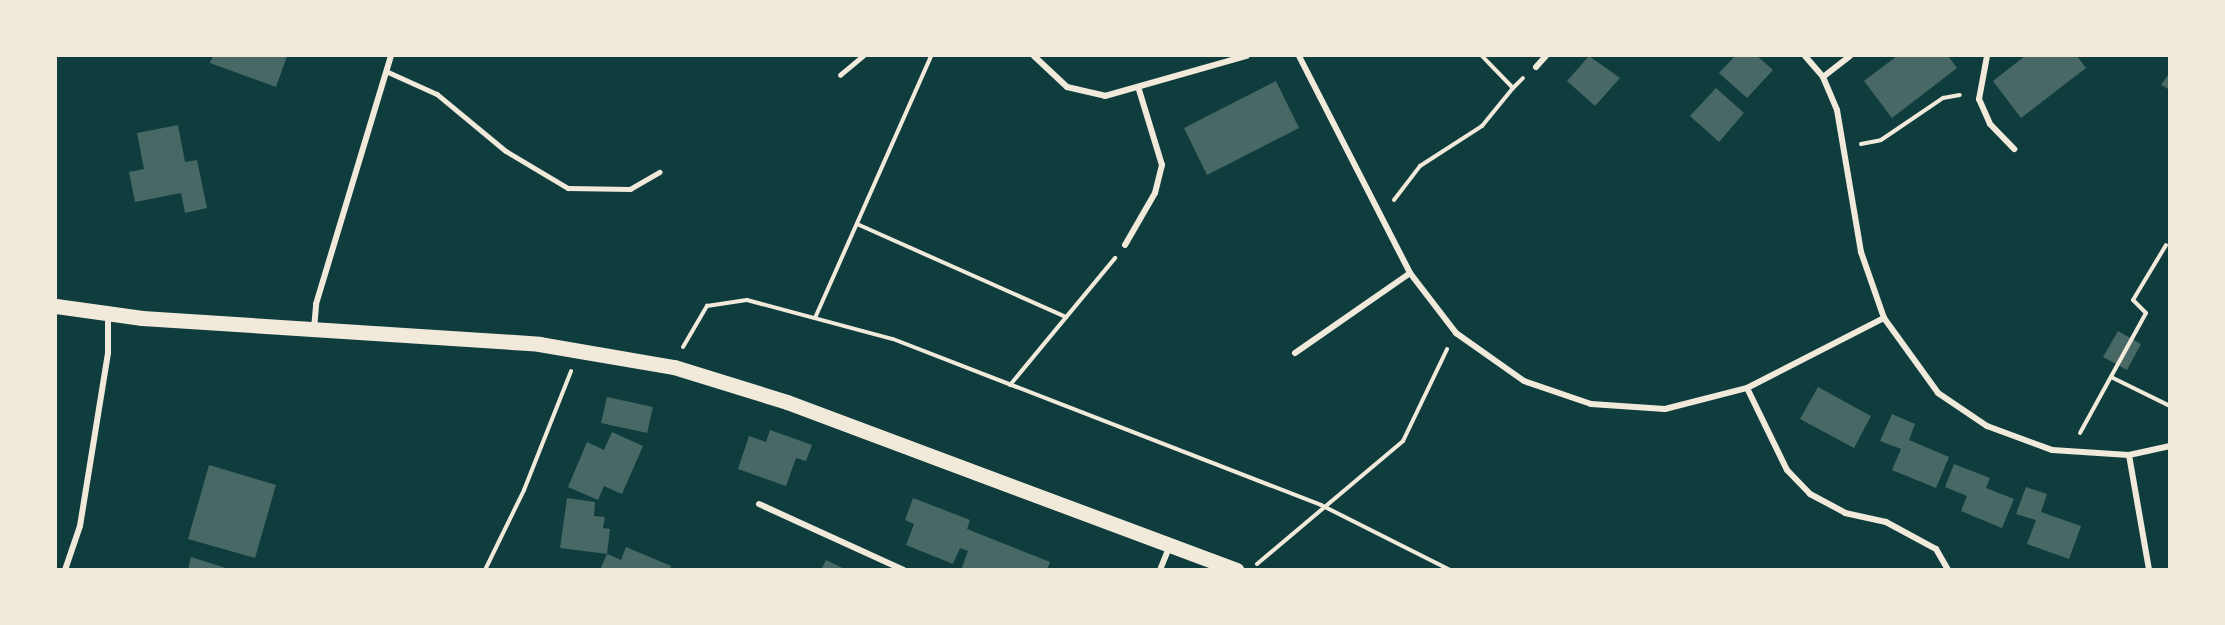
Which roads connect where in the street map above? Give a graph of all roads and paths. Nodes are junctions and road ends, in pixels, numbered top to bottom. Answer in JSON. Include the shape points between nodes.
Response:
{"nodes":[{"id":1,"x":391,"y":56,"type":"edge"},
{"id":2,"x":863,"y":56,"type":"edge"},
{"id":3,"x":931,"y":56,"type":"edge"},
{"id":4,"x":1034,"y":56,"type":"edge"},
{"id":5,"x":1246,"y":56,"type":"edge"},
{"id":6,"x":1299,"y":56,"type":"edge"},
{"id":7,"x":1482,"y":56,"type":"edge"},
{"id":8,"x":1546,"y":56,"type":"edge"},
{"id":9,"x":1805,"y":56,"type":"edge"},
{"id":10,"x":1850,"y":56,"type":"edge"},
{"id":11,"x":1987,"y":56,"type":"edge"},
{"id":12,"x":1536,"y":67,"type":"dead end"},
{"id":13,"x":386,"y":71,"type":"junction"},
{"id":14,"x":840,"y":75,"type":"dead end"},
{"id":15,"x":1823,"y":77,"type":"junction"},
{"id":16,"x":1139,"y":90,"type":"junction"},
{"id":17,"x":1979,"y":92,"type":"junction"},
{"id":18,"x":1843,"y":147,"type":"junction"},
{"id":19,"x":2014,"y":149,"type":"dead end"},
{"id":20,"x":659,"y":172,"type":"dead end"},
{"id":21,"x":1378,"y":210,"type":"junction"},
{"id":22,"x":856,"y":224,"type":"junction"},
{"id":23,"x":1125,"y":245,"type":"joint"},
{"id":24,"x":2166,"y":245,"type":"dead end"},
{"id":25,"x":1410,"y":273,"type":"junction"},
{"id":26,"x":56,"y":306,"type":"edge"},
{"id":27,"x":108,"y":314,"type":"junction"},
{"id":28,"x":1066,"y":317,"type":"junction"},
{"id":29,"x":815,"y":318,"type":"junction"},
{"id":30,"x":1884,"y":318,"type":"junction"},
{"id":31,"x":314,"y":329,"type":"junction"},
{"id":32,"x":1455,"y":333,"type":"junction"},
{"id":33,"x":582,"y":349,"type":"junction"},
{"id":34,"x":1295,"y":353,"type":"dead end"},
{"id":35,"x":674,"y":367,"type":"junction"},
{"id":36,"x":2111,"y":377,"type":"junction"},
{"id":37,"x":1010,"y":385,"type":"junction"},
{"id":38,"x":1747,"y":387,"type":"junction"},
{"id":39,"x":2169,"y":406,"type":"edge"},
{"id":40,"x":2169,"y":446,"type":"edge"},
{"id":41,"x":2076,"y":452,"type":"junction"},
{"id":42,"x":2129,"y":454,"type":"junction"},
{"id":43,"x":759,"y":504,"type":"dead end"},
{"id":44,"x":1321,"y":505,"type":"junction"},
{"id":45,"x":1170,"y":545,"type":"junction"},
{"id":46,"x":65,"y":570,"type":"edge"},
{"id":47,"x":485,"y":570,"type":"edge"},
{"id":48,"x":903,"y":570,"type":"edge"},
{"id":49,"x":1160,"y":570,"type":"edge"},
{"id":50,"x":1237,"y":570,"type":"edge"},
{"id":51,"x":1251,"y":570,"type":"edge"},
{"id":52,"x":1450,"y":570,"type":"edge"},
{"id":53,"x":1948,"y":570,"type":"edge"},
{"id":54,"x":2149,"y":570,"type":"edge"}],
"edges":[{"from":1,"to":13,"type":"street"},
{"from":2,"to":14,"type":"lane"},
{"from":3,"to":22,"type":"path"},
{"from":4,"to":16,"type":"street","via":[[1067,87],[1105,96]]},
{"from":5,"to":16,"type":"street"},
{"from":6,"to":21,"type":"street"},
{"from":7,"to":21,"type":"path","via":[[1513,88],[1482,126],[1420,166],[1403,195]]},
{"from":8,"to":12,"type":"street"},
{"from":9,"to":15,"type":"street"},
{"from":10,"to":15,"type":"street"},
{"from":11,"to":17,"type":"street"},
{"from":13,"to":20,"type":"lane","via":[[437,94],[506,151],[568,188],[630,189]]},
{"from":13,"to":31,"type":"street","via":[[316,304]]},
{"from":15,"to":18,"type":"street","via":[[1837,110]]},
{"from":16,"to":23,"type":"street","via":[[1162,165],[1155,193]]},
{"from":17,"to":18,"type":"path","via":[[1943,98],[1881,140]]},
{"from":17,"to":19,"type":"street","via":[[1990,124]]},
{"from":18,"to":30,"type":"street","via":[[1861,252]]},
{"from":21,"to":25,"type":"street"},
{"from":22,"to":28,"type":"path"},
{"from":22,"to":29,"type":"path"},
{"from":23,"to":28,"type":"path"},
{"from":24,"to":36,"type":"path","via":[[2133,300],[2146,313]]},
{"from":25,"to":32,"type":"street"},
{"from":25,"to":34,"type":"street"},
{"from":26,"to":27,"type":"main road"},
{"from":27,"to":31,"type":"main road"},
{"from":27,"to":46,"type":"street","via":[[108,353],[80,526]]},
{"from":28,"to":37,"type":"path"},
{"from":29,"to":35,"type":"path","via":[[747,300],[707,306]]},
{"from":29,"to":37,"type":"path","via":[[893,339]]},
{"from":30,"to":38,"type":"street"},
{"from":30,"to":41,"type":"street","via":[[1938,393],[1987,426],[2052,450]]},
{"from":31,"to":33,"type":"main road"},
{"from":32,"to":38,"type":"street","via":[[1524,381],[1592,404],[1665,409]]},
{"from":32,"to":44,"type":"path","via":[[1403,441]]},
{"from":33,"to":35,"type":"main road"},
{"from":33,"to":47,"type":"path"},
{"from":35,"to":45,"type":"main road","via":[[787,402]]},
{"from":36,"to":39,"type":"path"},
{"from":36,"to":41,"type":"path","via":[[2082,420]]},
{"from":37,"to":44,"type":"path"},
{"from":38,"to":53,"type":"street","via":[[1786,470],[1810,494],[1845,513],[1886,522],[1935,549]]},
{"from":40,"to":42,"type":"street"},
{"from":41,"to":42,"type":"street"},
{"from":42,"to":54,"type":"street"},
{"from":43,"to":48,"type":"street"},
{"from":44,"to":51,"type":"path"},
{"from":44,"to":52,"type":"path"},
{"from":45,"to":49,"type":"street"},
{"from":45,"to":50,"type":"main road"}]}
